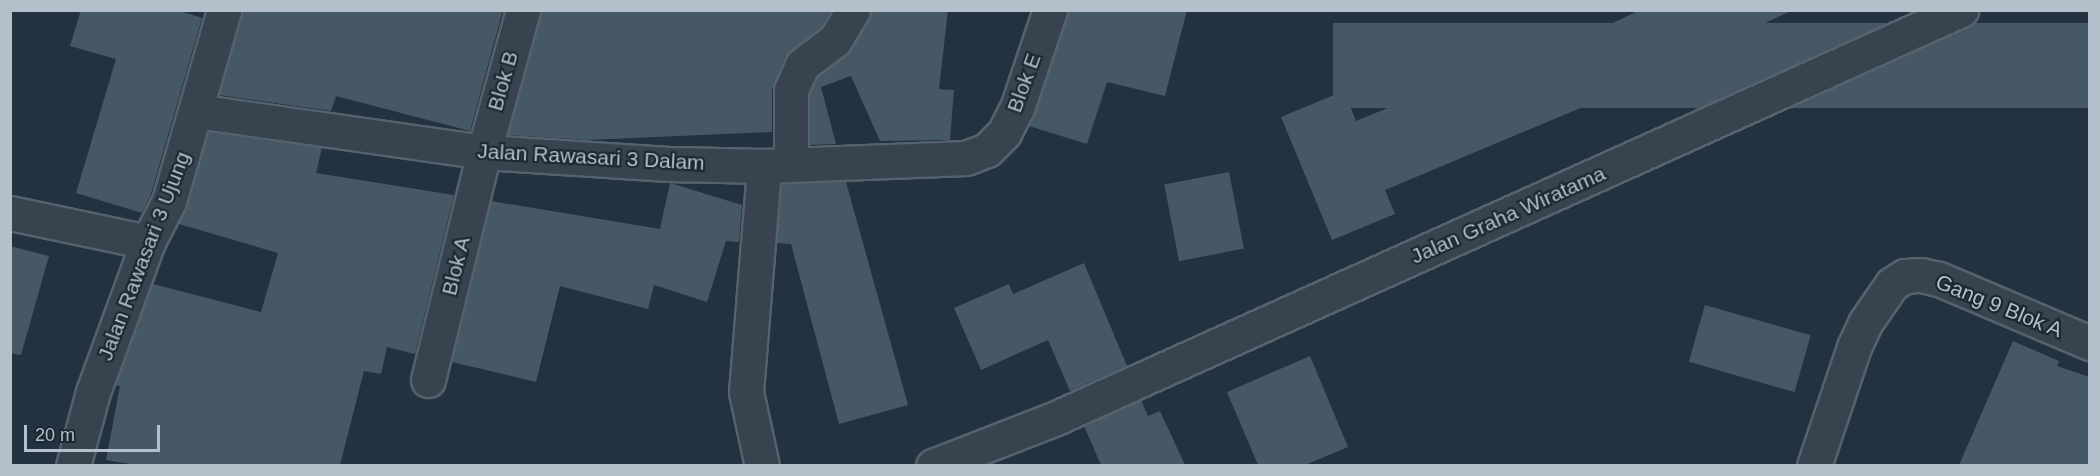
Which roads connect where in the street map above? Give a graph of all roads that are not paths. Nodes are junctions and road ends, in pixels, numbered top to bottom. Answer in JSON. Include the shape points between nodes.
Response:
{"nodes":[{"id":1,"x":224,"y":10,"type":"edge"},
{"id":2,"x":523,"y":10,"type":"edge"},
{"id":3,"x":853,"y":10,"type":"edge"},
{"id":4,"x":1050,"y":10,"type":"edge"},
{"id":5,"x":1960,"y":10,"type":"edge"},
{"id":6,"x":196,"y":111,"type":"junction"},
{"id":7,"x":987,"y":150,"type":"joint"},
{"id":8,"x":484,"y":152,"type":"junction"},
{"id":9,"x":778,"y":165,"type":"junction"},
{"id":10,"x":10,"y":213,"type":"edge"},
{"id":11,"x":148,"y":242,"type":"junction"},
{"id":12,"x":2090,"y":343,"type":"edge"},
{"id":13,"x":428,"y":380,"type":"dead end"},
{"id":14,"x":73,"y":465,"type":"edge"},
{"id":15,"x":762,"y":465,"type":"edge"},
{"id":16,"x":933,"y":465,"type":"edge"},
{"id":17,"x":1814,"y":465,"type":"edge"}],
"edges":[{"from":1,"to":6,"type":"street","name":"Jalan Rawasari 3 Ujung"},
{"from":2,"to":8,"type":"street","name":"Blok B"},
{"from":3,"to":9,"type":"street","via":[[835,40],[802,65],[791,90]]},
{"from":4,"to":7,"type":"street","name":"Blok E","via":[[1017,108],[1004,133]]},
{"from":5,"to":16,"type":"street","name":"Jalan Graha Wiratama","via":[[1056,418]]},
{"from":6,"to":8,"type":"street","name":"Jalan Rawasari 3 Dalam"},
{"from":6,"to":11,"type":"street","name":"Jalan Rawasari 3 Ujung","via":[[169,201]]},
{"from":7,"to":9,"type":"street","name":"Jalan Rawasari 3 Dalam","via":[[966,158]]},
{"from":8,"to":9,"type":"street","name":"Jalan Rawasari 3 Dalam","via":[[669,164]]},
{"from":8,"to":13,"type":"street","name":"Blok A"},
{"from":9,"to":15,"type":"street","via":[[746,393]]},
{"from":10,"to":11,"type":"street"},
{"from":11,"to":14,"type":"street","name":"Jalan Rawasari 3 Ujung","via":[[93,392]]},
{"from":12,"to":17,"type":"street","name":"Gang 9 Blok A","via":[[1938,279],[1905,276],[1892,284],[1865,323]]}]}
